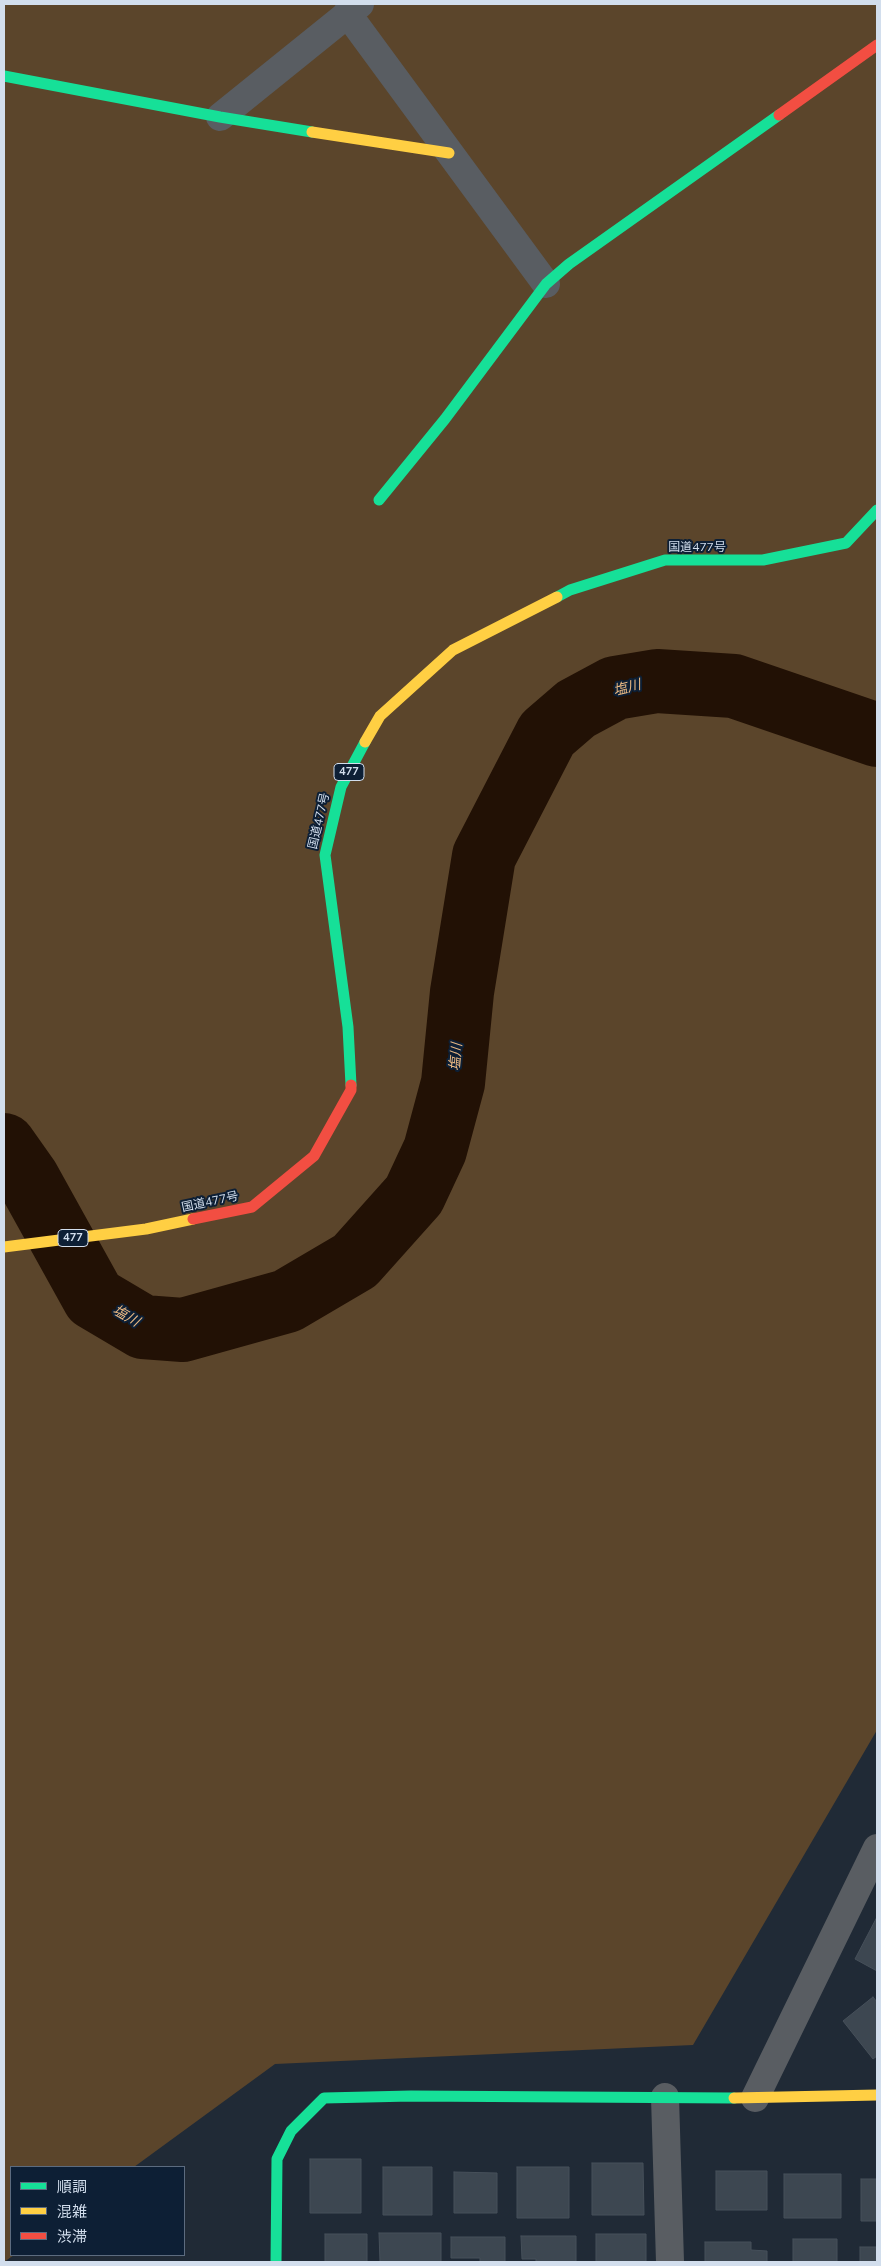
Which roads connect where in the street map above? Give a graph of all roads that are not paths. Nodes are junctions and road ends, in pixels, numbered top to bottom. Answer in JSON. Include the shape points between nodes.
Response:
{"nodes":[{"id":1,"x":354,"y":8,"type":"edge"},
{"id":2,"x":877,"y":45,"type":"edge"},
{"id":3,"x":4,"y":76,"type":"edge"},
{"id":4,"x":220,"y":117,"type":"junction"},
{"id":5,"x":449,"y":153,"type":"junction"},
{"id":6,"x":546,"y":284,"type":"junction"},
{"id":7,"x":379,"y":500,"type":"dead end"},
{"id":8,"x":877,"y":510,"type":"edge"},
{"id":9,"x":4,"y":1247,"type":"edge"},
{"id":10,"x":877,"y":1848,"type":"edge"},
{"id":11,"x":877,"y":2095,"type":"edge"},
{"id":12,"x":665,"y":2097,"type":"junction"},
{"id":13,"x":754,"y":2098,"type":"junction"},
{"id":14,"x":276,"y":2262,"type":"edge"},
{"id":15,"x":670,"y":2262,"type":"edge"}],
"edges":[{"from":1,"to":4,"type":"street"},
{"from":1,"to":5,"type":"street"},
{"from":2,"to":6,"type":"main road","via":[[569,264]]},
{"from":3,"to":4,"type":"main road"},
{"from":4,"to":5,"type":"main road"},
{"from":5,"to":6,"type":"street"},
{"from":6,"to":7,"type":"main road","via":[[445,419]]},
{"from":8,"to":9,"type":"main road","name":"国道477号","number":"477","via":[[846,543],[763,560],[665,560],[570,590],[453,650],[380,716],[341,787],[325,855],[348,1028],[352,1090],[314,1156],[252,1207],[146,1229]]},
{"from":10,"to":13,"type":"street"},
{"from":11,"to":13,"type":"main road"},
{"from":12,"to":13,"type":"main road"},
{"from":12,"to":14,"type":"main road","via":[[324,2098],[291,2131],[277,2159]]},
{"from":12,"to":15,"type":"street"}]}
